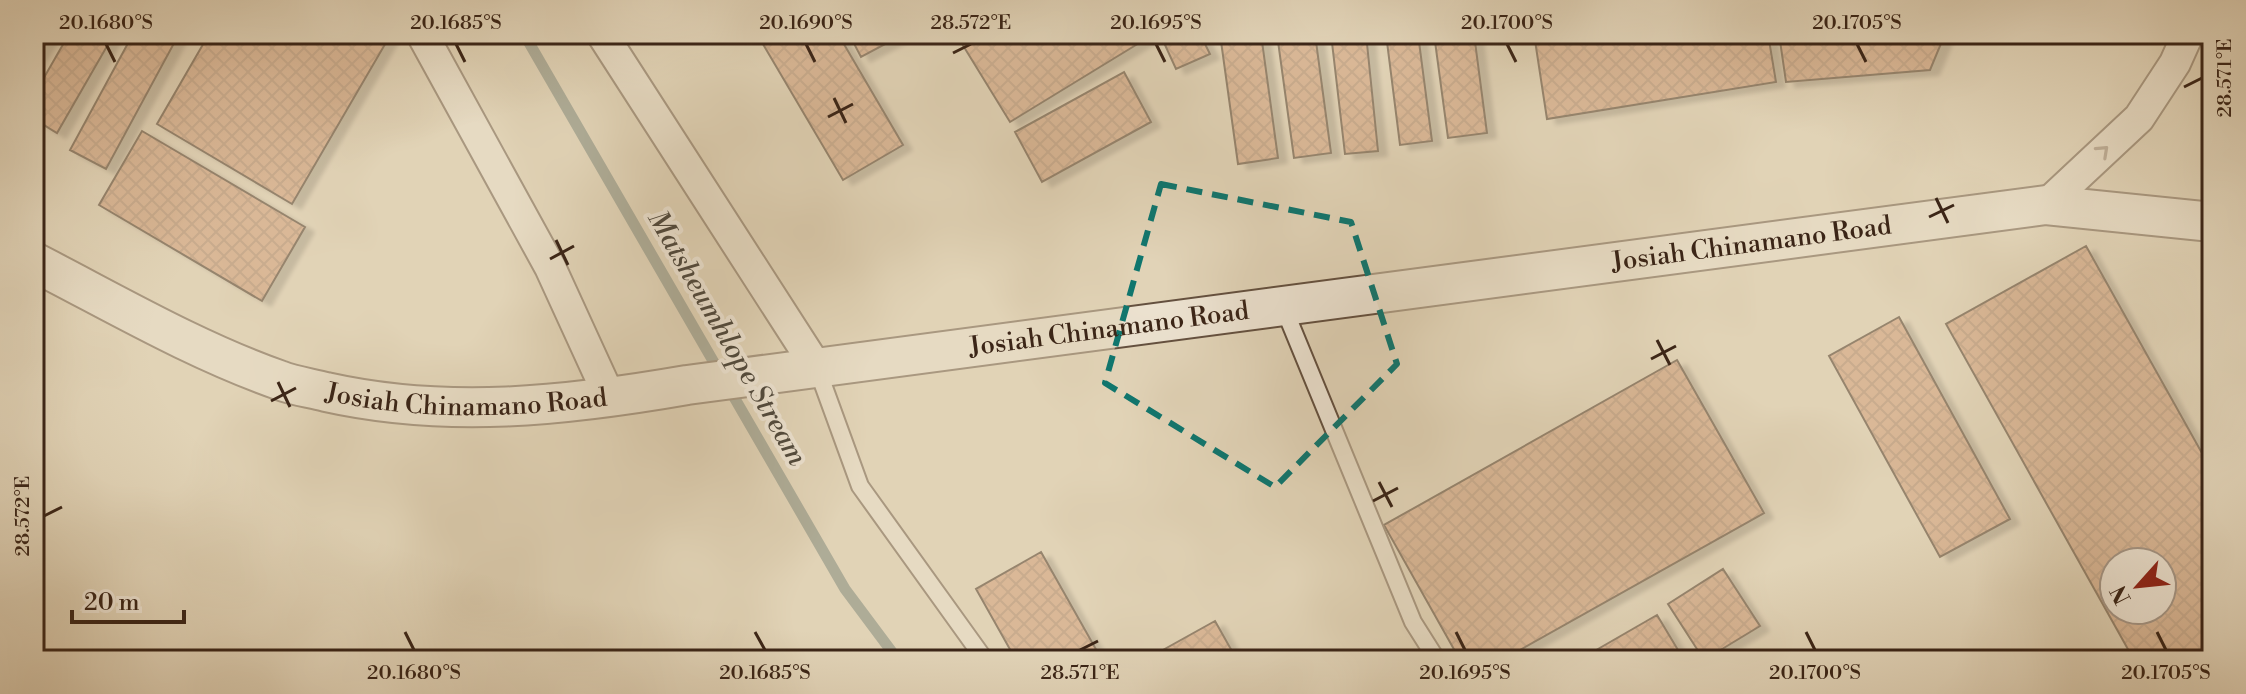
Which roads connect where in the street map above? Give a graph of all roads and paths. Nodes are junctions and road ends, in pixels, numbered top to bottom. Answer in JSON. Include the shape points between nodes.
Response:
{"nodes":[{"id":1,"x":422,"y":34,"type":"edge"},
{"id":2,"x":602,"y":34,"type":"edge"},
{"id":3,"x":2188,"y":34,"type":"edge"},
{"id":4,"x":2046,"y":205,"type":"junction"},
{"id":5,"x":2212,"y":222,"type":"edge"},
{"id":6,"x":34,"y":262,"type":"edge"},
{"id":7,"x":1283,"y":306,"type":"junction"},
{"id":8,"x":808,"y":370,"type":"junction"},
{"id":9,"x":610,"y":398,"type":"junction"},
{"id":10,"x":985,"y":660,"type":"edge"},
{"id":11,"x":1437,"y":660,"type":"edge"}],
"edges":[{"from":1,"to":9,"type":"street","via":[[550,267]]},
{"from":2,"to":8,"type":"street"},
{"from":4,"to":3,"type":"street","one_way":true,"via":[[2139,118]]},
{"from":4,"to":5,"type":"street","name":"Josiah Chinamano Road"},
{"from":4,"to":7,"type":"street","name":"Josiah Chinamano Road"},
{"from":6,"to":9,"type":"street","name":"Josiah Chinamano Road","via":[[208,352],[282,381],[370,402],[498,408]]},
{"from":7,"to":8,"type":"street","name":"Josiah Chinamano Road"},
{"from":7,"to":11,"type":"lane","via":[[1413,622]]},
{"from":8,"to":9,"type":"street","name":"Josiah Chinamano Road"},
{"from":8,"to":10,"type":"lane","via":[[860,486]]}]}
